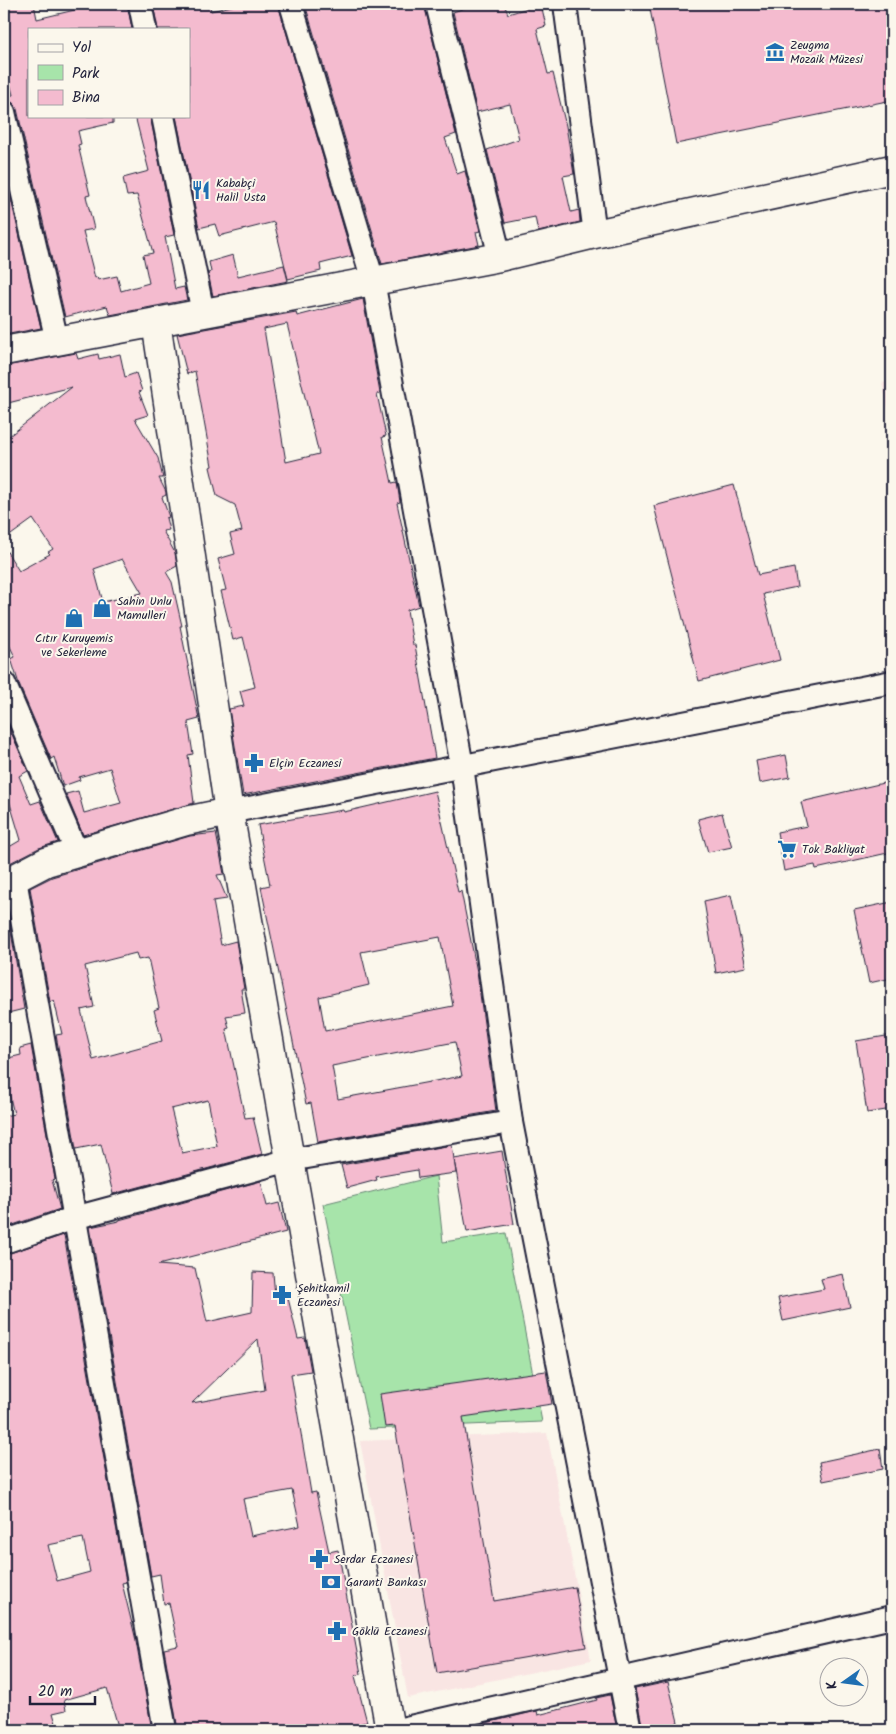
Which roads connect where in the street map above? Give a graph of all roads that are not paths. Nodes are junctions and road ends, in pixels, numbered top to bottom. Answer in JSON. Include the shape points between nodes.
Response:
{"nodes":[{"id":1,"x":140,"y":4,"type":"edge"},
{"id":2,"x":291,"y":4,"type":"edge"},
{"id":3,"x":437,"y":4,"type":"edge"},
{"id":4,"x":565,"y":4,"type":"edge"},
{"id":5,"x":145,"y":28,"type":"edge"},
{"id":6,"x":4,"y":112,"type":"edge"},
{"id":7,"x":163,"y":118,"type":"edge"},
{"id":8,"x":892,"y":169,"type":"edge"},
{"id":9,"x":595,"y":234,"type":"junction"},
{"id":10,"x":500,"y":257,"type":"junction"},
{"id":11,"x":373,"y":281,"type":"junction"},
{"id":12,"x":204,"y":313,"type":"junction"},
{"id":13,"x":156,"y":322,"type":"junction"},
{"id":14,"x":56,"y":341,"type":"junction"},
{"id":15,"x":4,"y":350,"type":"edge"},
{"id":16,"x":4,"y":682,"type":"edge"},
{"id":17,"x":892,"y":682,"type":"edge"},
{"id":18,"x":462,"y":766,"type":"junction"},
{"id":19,"x":229,"y":812,"type":"junction"},
{"id":20,"x":77,"y":852,"type":"junction"},
{"id":21,"x":9,"y":882,"type":"edge"},
{"id":22,"x":511,"y":1122,"type":"junction"},
{"id":23,"x":290,"y":1160,"type":"junction"},
{"id":24,"x":74,"y":1218,"type":"junction"},
{"id":25,"x":4,"y":1242,"type":"edge"},
{"id":26,"x":892,"y":1617,"type":"edge"},
{"id":27,"x":620,"y":1680,"type":"junction"},
{"id":28,"x":165,"y":1730,"type":"edge"},
{"id":29,"x":390,"y":1730,"type":"edge"},
{"id":30,"x":397,"y":1730,"type":"edge"},
{"id":31,"x":630,"y":1730,"type":"edge"}],
"edges":[{"from":1,"to":5,"type":"street"},
{"from":2,"to":11,"type":"street"},
{"from":3,"to":10,"type":"street"},
{"from":4,"to":9,"type":"street"},
{"from":6,"to":14,"type":"street"},
{"from":7,"to":12,"type":"street"},
{"from":8,"to":9,"type":"street"},
{"from":9,"to":10,"type":"street"},
{"from":10,"to":11,"type":"street"},
{"from":11,"to":12,"type":"street"},
{"from":11,"to":18,"type":"street"},
{"from":12,"to":13,"type":"street"},
{"from":13,"to":14,"type":"street"},
{"from":13,"to":19,"type":"street"},
{"from":14,"to":15,"type":"street"},
{"from":16,"to":20,"type":"street"},
{"from":17,"to":18,"type":"street"},
{"from":18,"to":19,"type":"street"},
{"from":18,"to":22,"type":"street"},
{"from":19,"to":20,"type":"street"},
{"from":19,"to":23,"type":"street"},
{"from":20,"to":21,"type":"street","via":[[46,862]]},
{"from":21,"to":24,"type":"street"},
{"from":22,"to":23,"type":"street"},
{"from":22,"to":27,"type":"street"},
{"from":23,"to":24,"type":"street"},
{"from":23,"to":29,"type":"street"},
{"from":24,"to":25,"type":"street"},
{"from":24,"to":28,"type":"street"},
{"from":26,"to":27,"type":"street"},
{"from":27,"to":30,"type":"street"},
{"from":27,"to":31,"type":"street"}]}
